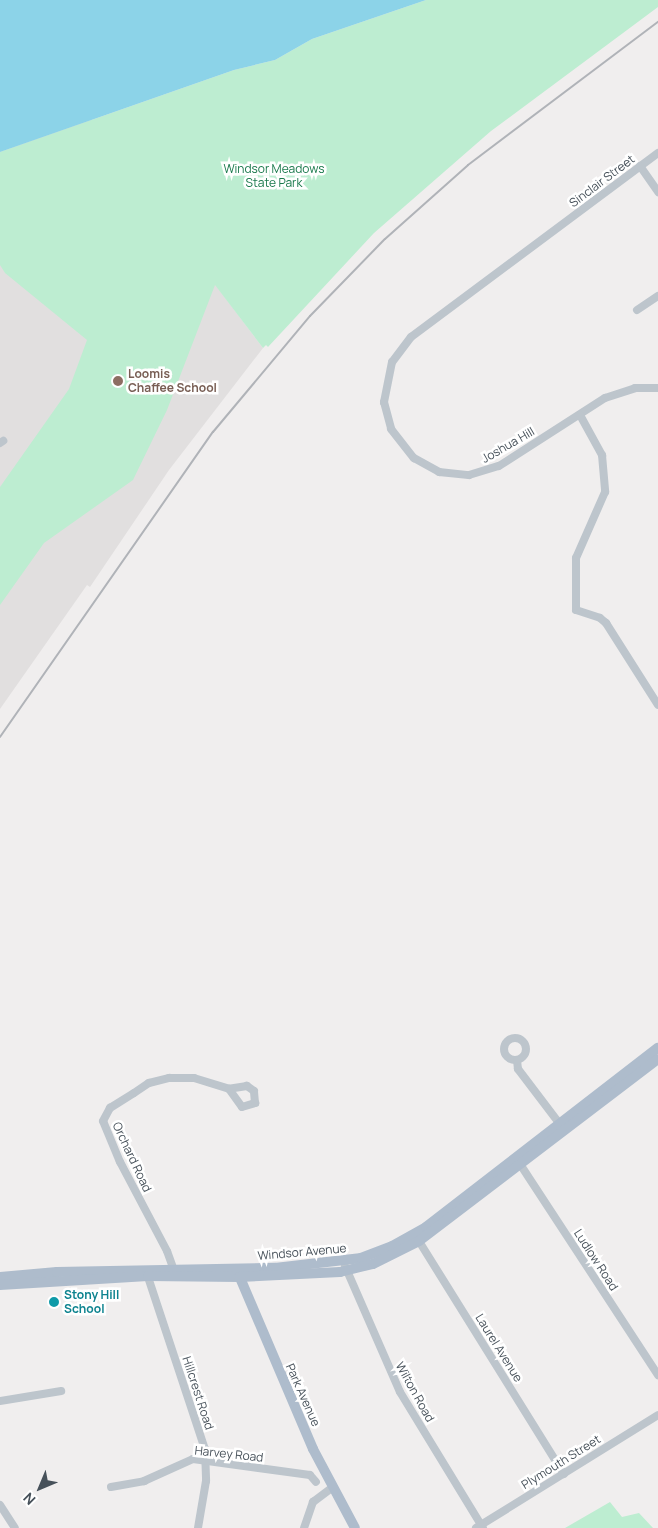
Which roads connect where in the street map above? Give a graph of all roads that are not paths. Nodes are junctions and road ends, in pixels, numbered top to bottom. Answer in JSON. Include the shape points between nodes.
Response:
{"nodes":[{"id":1,"x":658,"y":153,"type":"edge"},
{"id":2,"x":640,"y":166,"type":"junction"},
{"id":3,"x":658,"y":192,"type":"edge"},
{"id":4,"x":559,"y":227,"type":"joint"},
{"id":5,"x":658,"y":296,"type":"edge"},
{"id":6,"x":637,"y":310,"type":"dead end"},
{"id":7,"x":658,"y":388,"type":"edge"},
{"id":8,"x":580,"y":415,"type":"junction"},
{"id":9,"x":658,"y":705,"type":"edge"},
{"id":10,"x":658,"y":1048,"type":"edge"},
{"id":11,"x":658,"y":1059,"type":"edge"},
{"id":12,"x":517,"y":1060,"type":"dead end"},
{"id":13,"x":229,"y":1089,"type":"dead end"},
{"id":14,"x":562,"y":1127,"type":"junction"},
{"id":15,"x":518,"y":1161,"type":"junction"},
{"id":16,"x":417,"y":1238,"type":"junction"},
{"id":17,"x":346,"y":1267,"type":"junction"},
{"id":18,"x":146,"y":1273,"type":"junction"},
{"id":19,"x":238,"y":1273,"type":"junction"},
{"id":20,"x":175,"y":1274,"type":"junction"},
{"id":21,"x":0,"y":1277,"type":"edge"},
{"id":22,"x":0,"y":1285,"type":"edge"},
{"id":23,"x":658,"y":1375,"type":"edge"},
{"id":24,"x":61,"y":1391,"type":"dead end"},
{"id":25,"x":0,"y":1401,"type":"edge"},
{"id":26,"x":658,"y":1415,"type":"edge"},
{"id":27,"x":206,"y":1460,"type":"junction"},
{"id":28,"x":564,"y":1474,"type":"junction"},
{"id":29,"x":316,"y":1482,"type":"dead end"},
{"id":30,"x":110,"y":1487,"type":"dead end"},
{"id":31,"x":333,"y":1487,"type":"junction"},
{"id":32,"x":0,"y":1505,"type":"edge"},
{"id":33,"x":480,"y":1527,"type":"edge"},
{"id":34,"x":15,"y":1528,"type":"edge"},
{"id":35,"x":198,"y":1528,"type":"edge"},
{"id":36,"x":304,"y":1528,"type":"edge"},
{"id":37,"x":355,"y":1528,"type":"edge"}],
"edges":[{"from":1,"to":2,"type":"street","name":"Sinclair Street"},
{"from":2,"to":3,"type":"street"},
{"from":2,"to":4,"type":"street","name":"Sinclair Street"},
{"from":4,"to":8,"type":"street","name":"Joshua Hill","via":[[411,337],[392,362],[384,402],[391,429],[407,452],[430,469],[458,475],[481,473],[499,466]]},
{"from":5,"to":6,"type":"street"},
{"from":7,"to":8,"type":"street","name":"Joshua Hill","via":[[635,388],[616,394]]},
{"from":8,"to":9,"type":"street","via":[[602,455],[606,492],[576,558],[576,610],[606,623]]},
{"from":10,"to":14,"type":"main road","name":"Windsor Avenue"},
{"from":11,"to":14,"type":"main road","name":"Windsor Avenue"},
{"from":12,"to":14,"type":"street","via":[[518,1069]]},
{"from":13,"to":20,"type":"street","name":"Orchard Road","via":[[194,1078],[158,1081],[110,1108],[103,1121]]},
{"from":14,"to":15,"type":"main road","name":"Windsor Avenue"},
{"from":15,"to":16,"type":"main road","name":"Windsor Avenue"},
{"from":15,"to":23,"type":"street","name":"Ludlow Road"},
{"from":16,"to":17,"type":"main road","name":"Windsor Avenue"},
{"from":16,"to":28,"type":"street","name":"Laurel Avenue"},
{"from":17,"to":19,"type":"main road","name":"Windsor Avenue"},
{"from":17,"to":33,"type":"street","name":"Wilton Road","via":[[400,1392]]},
{"from":18,"to":20,"type":"main road","name":"Windsor Avenue"},
{"from":18,"to":21,"type":"main road","name":"Windsor Avenue"},
{"from":18,"to":22,"type":"main road","name":"Windsor Avenue"},
{"from":18,"to":27,"type":"street","name":"Hillcrest Road"},
{"from":19,"to":20,"type":"main road","name":"Windsor Avenue"},
{"from":19,"to":31,"type":"main road","name":"Park Avenue"},
{"from":24,"to":25,"type":"street"},
{"from":26,"to":28,"type":"street","name":"Plymouth Street"},
{"from":27,"to":29,"type":"street","name":"Harvey Road","via":[[310,1475]]},
{"from":27,"to":30,"type":"street","name":"Harvey Road","via":[[192,1459],[144,1481]]},
{"from":27,"to":35,"type":"street","name":"Hillcrest Road"},
{"from":28,"to":33,"type":"street","name":"Plymouth Street"},
{"from":31,"to":36,"type":"street","via":[[313,1502]]},
{"from":31,"to":37,"type":"main road","name":"Park Avenue"},
{"from":32,"to":34,"type":"street"}]}
